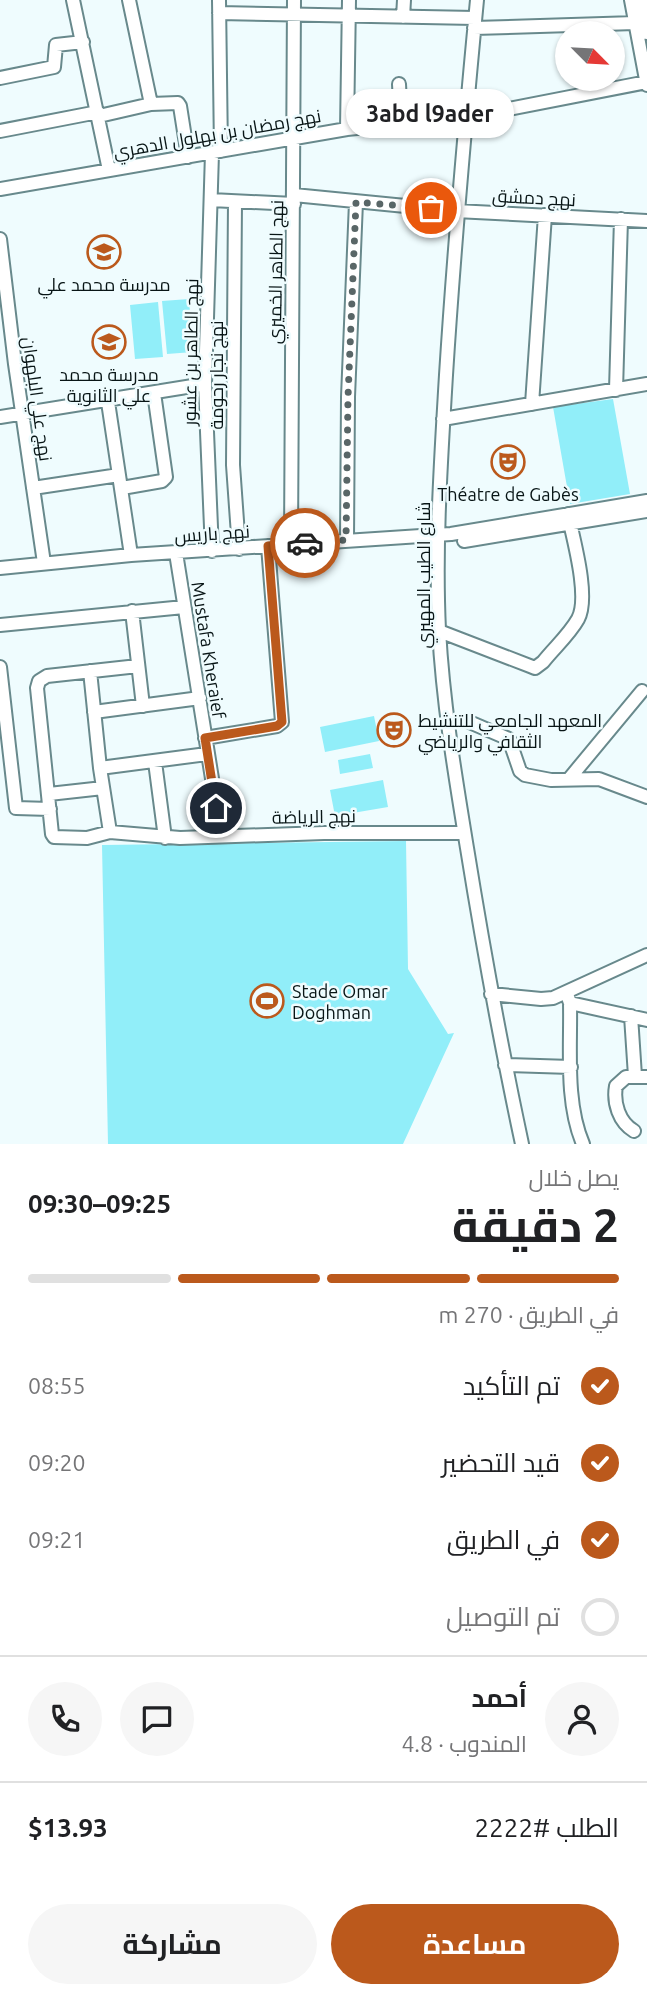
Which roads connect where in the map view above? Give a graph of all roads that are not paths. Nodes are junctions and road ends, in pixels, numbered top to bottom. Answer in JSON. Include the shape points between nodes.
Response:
{"nodes":[{"id":1,"x":73,"y":0,"type":"edge"},
{"id":2,"x":129,"y":0,"type":"edge"},
{"id":3,"x":294,"y":0,"type":"edge"},
{"id":4,"x":349,"y":0,"type":"edge"},
{"id":5,"x":404,"y":0,"type":"edge"},
{"id":6,"x":477,"y":0,"type":"edge"},
{"id":7,"x":631,"y":0,"type":"edge"},
{"id":8,"x":641,"y":0,"type":"edge"},
{"id":9,"x":219,"y":6,"type":"edge"},
{"id":10,"x":294,"y":14,"type":"junction"},
{"id":11,"x":349,"y":15,"type":"junction"},
{"id":12,"x":403,"y":17,"type":"junction"},
{"id":13,"x":474,"y":23,"type":"junction"},
{"id":14,"x":635,"y":23,"type":"junction"},
{"id":15,"x":647,"y":33,"type":"edge"},
{"id":16,"x":83,"y":42,"type":"junction"},
{"id":17,"x":0,"y":78,"type":"edge"},
{"id":18,"x":647,"y":83,"type":"edge"},
{"id":19,"x":399,"y":84,"type":"dead end"},
{"id":20,"x":151,"y":104,"type":"junction"},
{"id":21,"x":99,"y":114,"type":"junction"},
{"id":22,"x":468,"y":117,"type":"junction"},
{"id":23,"x":401,"y":122,"type":"junction"},
{"id":24,"x":347,"y":128,"type":"junction"},
{"id":25,"x":0,"y":131,"type":"edge"},
{"id":26,"x":292,"y":138,"type":"junction"},
{"id":27,"x":216,"y":152,"type":"junction"},
{"id":28,"x":188,"y":157,"type":"junction"},
{"id":29,"x":109,"y":170,"type":"junction"},
{"id":30,"x":0,"y":189,"type":"edge"},
{"id":31,"x":211,"y":200,"type":"junction"},
{"id":32,"x":294,"y":200,"type":"junction"},
{"id":33,"x":235,"y":202,"type":"junction"},
{"id":34,"x":356,"y":202,"type":"junction"},
{"id":35,"x":456,"y":211,"type":"junction"},
{"id":36,"x":545,"y":215,"type":"junction"},
{"id":37,"x":621,"y":219,"type":"junction"},
{"id":38,"x":647,"y":221,"type":"edge"},
{"id":39,"x":0,"y":239,"type":"edge"},
{"id":40,"x":1,"y":256,"type":"edge"},
{"id":41,"x":5,"y":310,"type":"edge"},
{"id":42,"x":15,"y":364,"type":"junction"},
{"id":43,"x":0,"y":366,"type":"edge"},
{"id":44,"x":205,"y":384,"type":"junction"},
{"id":45,"x":647,"y":384,"type":"edge"},
{"id":46,"x":615,"y":390,"type":"junction"},
{"id":47,"x":153,"y":393,"type":"junction"},
{"id":48,"x":108,"y":401,"type":"junction"},
{"id":49,"x":531,"y":404,"type":"junction"},
{"id":50,"x":23,"y":414,"type":"junction"},
{"id":51,"x":0,"y":417,"type":"edge"},
{"id":52,"x":443,"y":419,"type":"junction"},
{"id":53,"x":121,"y":482,"type":"junction"},
{"id":54,"x":33,"y":488,"type":"junction"},
{"id":55,"x":647,"y":501,"type":"edge"},
{"id":56,"x":647,"y":512,"type":"edge"},
{"id":57,"x":569,"y":519,"type":"junction"},
{"id":58,"x":434,"y":537,"type":"junction"},
{"id":59,"x":346,"y":540,"type":"junction"},
{"id":60,"x":291,"y":544,"type":"junction"},
{"id":61,"x":268,"y":546,"type":"junction"},
{"id":62,"x":239,"y":549,"type":"junction"},
{"id":63,"x":212,"y":551,"type":"junction"},
{"id":64,"x":176,"y":553,"type":"junction"},
{"id":65,"x":131,"y":555,"type":"junction"},
{"id":66,"x":44,"y":563,"type":"junction"},
{"id":67,"x":0,"y":568,"type":"edge"},
{"id":68,"x":184,"y":607,"type":"junction"},
{"id":69,"x":132,"y":611,"type":"junction"},
{"id":70,"x":0,"y":625,"type":"edge"},
{"id":71,"x":439,"y":631,"type":"junction"},
{"id":72,"x":138,"y":666,"type":"junction"},
{"id":73,"x":0,"y":667,"type":"edge"},
{"id":74,"x":90,"y":671,"type":"junction"},
{"id":75,"x":642,"y":691,"type":"dead end"},
{"id":76,"x":200,"y":698,"type":"junction"},
{"id":77,"x":143,"y":706,"type":"junction"},
{"id":78,"x":94,"y":712,"type":"junction"},
{"id":79,"x":447,"y":721,"type":"junction"},
{"id":80,"x":205,"y":738,"type":"junction"},
{"id":81,"x":207,"y":754,"type":"junction"},
{"id":82,"x":155,"y":762,"type":"junction"},
{"id":83,"x":100,"y":768,"type":"junction"},
{"id":84,"x":569,"y":779,"type":"junction"},
{"id":85,"x":103,"y":788,"type":"junction"},
{"id":86,"x":49,"y":794,"type":"junction"},
{"id":87,"x":647,"y":797,"type":"edge"},
{"id":88,"x":50,"y":809,"type":"junction"},
{"id":89,"x":110,"y":832,"type":"junction"},
{"id":90,"x":464,"y":833,"type":"junction"},
{"id":91,"x":221,"y":835,"type":"junction"},
{"id":92,"x":165,"y":838,"type":"junction"},
{"id":93,"x":647,"y":955,"type":"edge"},
{"id":94,"x":491,"y":994,"type":"junction"},
{"id":95,"x":569,"y":998,"type":"junction"},
{"id":96,"x":631,"y":1016,"type":"junction"},
{"id":97,"x":647,"y":1020,"type":"edge"},
{"id":98,"x":505,"y":1065,"type":"junction"},
{"id":99,"x":571,"y":1067,"type":"junction"},
{"id":100,"x":641,"y":1077,"type":"edge"},
{"id":101,"x":634,"y":1131,"type":"dead end"},
{"id":102,"x":580,"y":1142,"type":"edge"},
{"id":103,"x":522,"y":1144,"type":"edge"}],
"edges":[{"from":1,"to":16,"type":"street"},
{"from":2,"to":20,"type":"street"},
{"from":3,"to":10,"type":"street","name":"نهج الطاهر الخميري"},
{"from":4,"to":11,"type":"street"},
{"from":5,"to":12,"type":"street"},
{"from":6,"to":13,"type":"street","name":"شارع الطيب المهيري"},
{"from":7,"to":14,"type":"street"},
{"from":8,"to":15,"type":"street"},
{"from":9,"to":10,"type":"street"},
{"from":9,"to":27,"type":"street","name":"نهج الطاهر بن عشور"},
{"from":10,"to":11,"type":"street"},
{"from":10,"to":26,"type":"street","name":"نهج الطاهر الخميري"},
{"from":11,"to":12,"type":"street"},
{"from":11,"to":24,"type":"street"},
{"from":12,"to":13,"type":"street"},
{"from":13,"to":14,"type":"street"},
{"from":13,"to":22,"type":"street","name":"شارع الطيب المهيري"},
{"from":14,"to":18,"type":"street"},
{"from":16,"to":17,"type":"street","via":[[56,44],[54,67]]},
{"from":16,"to":21,"type":"street"},
{"from":18,"to":22,"type":"street","name":"نهج رمضان بن بهلول الدهري"},
{"from":19,"to":23,"type":"street"},
{"from":20,"to":21,"type":"street"},
{"from":20,"to":28,"type":"street","via":[[179,104]]},
{"from":21,"to":25,"type":"street"},
{"from":21,"to":29,"type":"street"},
{"from":22,"to":23,"type":"street","name":"نهج رمضان بن بهلول الدهري"},
{"from":22,"to":35,"type":"street","name":"شارع الطيب المهيري"},
{"from":23,"to":24,"type":"street","name":"نهج رمضان بن بهلول الدهري"},
{"from":24,"to":26,"type":"street","name":"نهج رمضان بن بهلول الدهري"},
{"from":26,"to":27,"type":"street","name":"نهج رمضان بن بهلول الدهري"},
{"from":26,"to":32,"type":"street","name":"نهج الطاهر الخميري"},
{"from":27,"to":28,"type":"street","name":"نهج رمضان بن بهلول الدهري"},
{"from":27,"to":31,"type":"street","name":"نهج الطاهر بن عشور"},
{"from":28,"to":29,"type":"street","name":"نهج رمضان بن بهلول الدهري"},
{"from":29,"to":30,"type":"street","name":"نهج رمضان بن بهلول الدهري"},
{"from":31,"to":33,"type":"street","name":"نهج دمشق"},
{"from":31,"to":44,"type":"street","name":"نهج الطاهر بن عشور"},
{"from":32,"to":33,"type":"street","name":"نهج دمشق"},
{"from":32,"to":34,"type":"street","name":"نهج دمشق"},
{"from":32,"to":60,"type":"street","name":"نهج الطاهر الخميري"},
{"from":33,"to":62,"type":"street","name":"نهج نجار رحومة","via":[[233,465]]},
{"from":34,"to":35,"type":"street","name":"نهج دمشق"},
{"from":34,"to":59,"type":"street"},
{"from":35,"to":36,"type":"street","name":"نهج دمشق"},
{"from":35,"to":52,"type":"street","name":"شارع الطيب المهيري"},
{"from":36,"to":37,"type":"street","name":"نهج دمشق"},
{"from":36,"to":49,"type":"street"},
{"from":37,"to":38,"type":"street","name":"نهج دمشق"},
{"from":37,"to":46,"type":"street"},
{"from":39,"to":40,"type":"street","name":"نهج علي البلهوان"},
{"from":40,"to":41,"type":"street","name":"نهج علي البلهوان"},
{"from":41,"to":42,"type":"street","name":"نهج علي البلهوان"},
{"from":42,"to":43,"type":"street"},
{"from":42,"to":50,"type":"street","name":"نهج علي البلهوان"},
{"from":44,"to":47,"type":"street"},
{"from":44,"to":63,"type":"street","name":"نهج الطاهر بن عشور"},
{"from":45,"to":46,"type":"street"},
{"from":46,"to":49,"type":"street"},
{"from":47,"to":48,"type":"street"},
{"from":47,"to":53,"type":"street","via":[[166,477],[162,481]]},
{"from":48,"to":50,"type":"street"},
{"from":48,"to":53,"type":"street"},
{"from":49,"to":52,"type":"street"},
{"from":50,"to":51,"type":"street"},
{"from":50,"to":54,"type":"street","name":"نهج علي البلهوان"},
{"from":52,"to":58,"type":"street","name":"شارع الطيب المهيري"},
{"from":53,"to":54,"type":"street"},
{"from":53,"to":65,"type":"street"},
{"from":54,"to":66,"type":"street","name":"نهج علي البلهوان"},
{"from":55,"to":57,"type":"street","name":"نهج باريس"},
{"from":56,"to":57,"type":"street","name":"نهج باريس"},
{"from":57,"to":58,"type":"street","name":"نهج باريس"},
{"from":57,"to":71,"type":"street","via":[[582,594],[580,614],[543,662],[530,666]]},
{"from":58,"to":59,"type":"street","name":"نهج باريس"},
{"from":58,"to":71,"type":"street","name":"شارع الطيب المهيري"},
{"from":59,"to":60,"type":"street","name":"نهج باريس"},
{"from":60,"to":61,"type":"street","name":"نهج باريس"},
{"from":61,"to":62,"type":"street","name":"نهج باريس"},
{"from":61,"to":80,"type":"street","via":[[282,722]]},
{"from":62,"to":63,"type":"street","name":"نهج باريس"},
{"from":63,"to":64,"type":"street","name":"نهج باريس"},
{"from":64,"to":65,"type":"street","name":"نهج باريس"},
{"from":64,"to":68,"type":"street","name":"Mustafa Kheraief"},
{"from":65,"to":66,"type":"street","name":"نهج باريس"},
{"from":66,"to":67,"type":"street","name":"نهج باريس"},
{"from":68,"to":69,"type":"street"},
{"from":68,"to":76,"type":"street","name":"Mustafa Kheraief"},
{"from":69,"to":70,"type":"street"},
{"from":69,"to":72,"type":"street"},
{"from":71,"to":79,"type":"street","name":"شارع الطيب المهيري"},
{"from":72,"to":74,"type":"street"},
{"from":72,"to":77,"type":"street"},
{"from":73,"to":88,"type":"street","via":[[16,808]]},
{"from":74,"to":78,"type":"street"},
{"from":74,"to":86,"type":"street","via":[[47,676],[38,684]]},
{"from":75,"to":84,"type":"street"},
{"from":76,"to":77,"type":"street"},
{"from":76,"to":80,"type":"street","name":"Mustafa Kheraief"},
{"from":77,"to":78,"type":"street"},
{"from":78,"to":83,"type":"street"},
{"from":79,"to":84,"type":"street","via":[[467,721],[509,739],[520,771],[526,775],[540,780]]},
{"from":79,"to":90,"type":"street","name":"شارع الطيب المهيري"},
{"from":80,"to":81,"type":"street","name":"Mustafa Kheraief"},
{"from":81,"to":82,"type":"street"},
{"from":81,"to":91,"type":"street","name":"Mustafa Kheraief"},
{"from":82,"to":83,"type":"street"},
{"from":82,"to":92,"type":"street"},
{"from":83,"to":85,"type":"street"},
{"from":84,"to":87,"type":"street","via":[[599,779]]},
{"from":85,"to":86,"type":"street"},
{"from":85,"to":89,"type":"street"},
{"from":86,"to":88,"type":"street"},
{"from":88,"to":89,"type":"street","name":"نهج الرياضة","via":[[54,837],[87,838]]},
{"from":89,"to":92,"type":"street","name":"نهج الرياضة"},
{"from":90,"to":91,"type":"street","name":"نهج الرياضة"},
{"from":90,"to":94,"type":"street","name":"شارع الطيب المهيري"},
{"from":91,"to":92,"type":"street","name":"نهج الرياضة"},
{"from":93,"to":95,"type":"street"},
{"from":94,"to":95,"type":"street"},
{"from":94,"to":98,"type":"street","name":"شارع الطيب المهيري"},
{"from":95,"to":96,"type":"street"},
{"from":95,"to":99,"type":"street"},
{"from":96,"to":97,"type":"street"},
{"from":96,"to":100,"type":"street"},
{"from":98,"to":99,"type":"street"},
{"from":98,"to":103,"type":"street","name":"شارع الطيب المهيري"},
{"from":99,"to":102,"type":"street"},
{"from":100,"to":101,"type":"street","via":[[626,1077],[615,1093],[622,1120]]}]}
